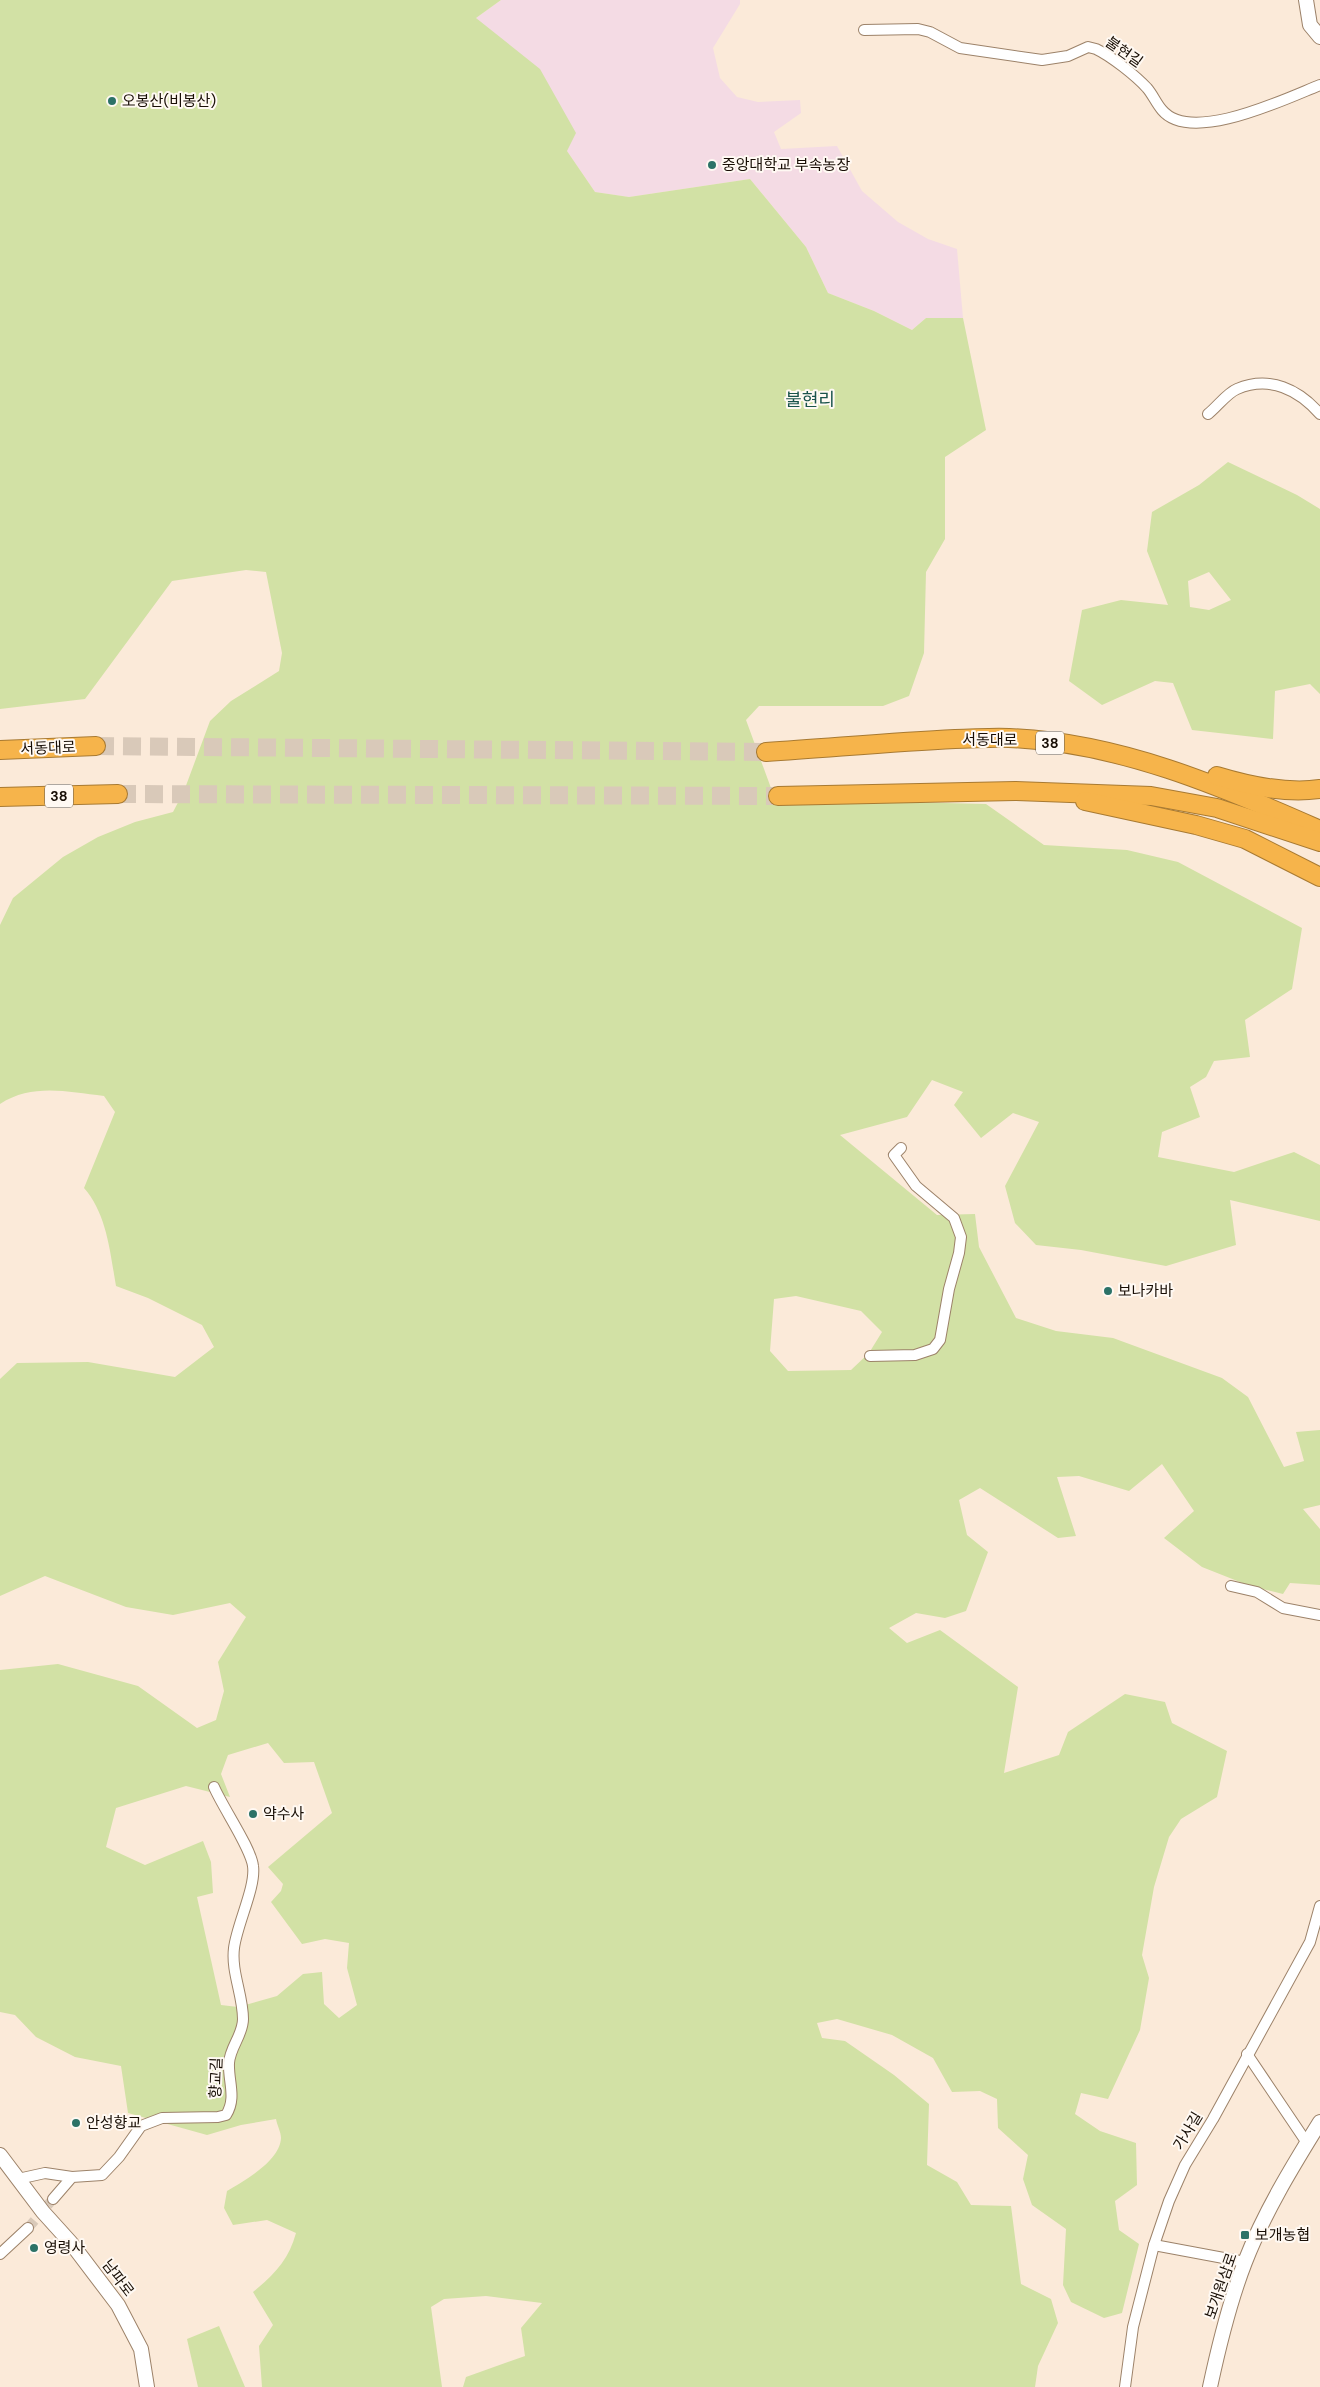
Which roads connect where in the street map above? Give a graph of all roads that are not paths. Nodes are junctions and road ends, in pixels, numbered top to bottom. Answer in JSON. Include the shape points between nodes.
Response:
{"nodes":[{"id":1,"x":1306,"y":0,"type":"edge"},
{"id":2,"x":864,"y":30,"type":"dead end"},
{"id":3,"x":1320,"y":38,"type":"edge"},
{"id":4,"x":1320,"y":85,"type":"edge"},
{"id":5,"x":1208,"y":414,"type":"dead end"},
{"id":6,"x":1320,"y":414,"type":"edge"},
{"id":7,"x":96,"y":746,"type":"tunnel mouth"},
{"id":8,"x":1093,"y":748,"type":"junction"},
{"id":9,"x":0,"y":750,"type":"edge"},
{"id":10,"x":766,"y":752,"type":"tunnel mouth"},
{"id":11,"x":1320,"y":789,"type":"edge"},
{"id":12,"x":1015,"y":791,"type":"junction"},
{"id":13,"x":118,"y":794,"type":"tunnel mouth"},
{"id":14,"x":778,"y":796,"type":"tunnel mouth"},
{"id":15,"x":0,"y":797,"type":"edge"},
{"id":16,"x":1320,"y":830,"type":"edge"},
{"id":17,"x":1320,"y":842,"type":"edge"},
{"id":18,"x":1320,"y":877,"type":"edge"},
{"id":19,"x":901,"y":1148,"type":"dead end"},
{"id":20,"x":870,"y":1356,"type":"dead end"},
{"id":21,"x":1231,"y":1586,"type":"dead end"},
{"id":22,"x":1320,"y":1615,"type":"edge"},
{"id":23,"x":214,"y":1787,"type":"dead end"},
{"id":24,"x":1320,"y":1906,"type":"edge"},
{"id":25,"x":1247,"y":2054,"type":"junction"},
{"id":26,"x":1320,"y":2122,"type":"edge"},
{"id":27,"x":1307,"y":2143,"type":"junction"},
{"id":28,"x":0,"y":2155,"type":"edge"},
{"id":29,"x":72,"y":2177,"type":"junction"},
{"id":30,"x":18,"y":2179,"type":"junction"},
{"id":31,"x":53,"y":2199,"type":"tunnel mouth"},
{"id":32,"x":28,"y":2228,"type":"tunnel mouth"},
{"id":33,"x":1154,"y":2245,"type":"junction"},
{"id":34,"x":0,"y":2254,"type":"edge"},
{"id":35,"x":1245,"y":2262,"type":"junction"},
{"id":36,"x":147,"y":2387,"type":"edge"},
{"id":37,"x":1125,"y":2387,"type":"edge"},
{"id":38,"x":1210,"y":2387,"type":"edge"}],
"edges":[{"from":1,"to":3,"type":"main road","via":[[1310,25]]},
{"from":2,"to":4,"type":"street","name":"불현길","via":[[918,29],[960,48],[1042,60],[1068,56],[1088,47],[1096,49],[1145,86],[1170,117],[1187,122],[1247,113]]},
{"from":5,"to":6,"type":"street","via":[[1236,389],[1266,382],[1283,386],[1308,400]]},
{"from":7,"to":9,"type":"highway","name":"서동대로"},
{"from":8,"to":10,"type":"highway","name":"서동대로","number":"38","via":[[1009,738],[930,740]]},
{"from":8,"to":11,"type":"highway","via":[[1160,757],[1220,776],[1278,789]]},
{"from":8,"to":16,"type":"highway","name":"서동대로","number":"38","via":[[1226,788]]},
{"from":12,"to":14,"type":"highway"},
{"from":12,"to":17,"type":"highway","via":[[1151,796],[1218,808]]},
{"from":12,"to":18,"type":"highway","via":[[1097,803],[1196,825],[1245,839]]},
{"from":13,"to":15,"type":"highway","number":"38"},
{"from":19,"to":20,"type":"street","via":[[894,1155],[916,1186],[954,1218],[961,1237],[959,1253],[940,1340],[933,1349],[915,1355]]},
{"from":21,"to":22,"type":"street","via":[[1257,1592],[1283,1608]]},
{"from":23,"to":29,"type":"street","name":"향교길","via":[[253,1866],[234,1950],[234,1970],[243,2018],[242,2031],[229,2062],[230,2109],[226,2115],[218,2117],[162,2118],[141,2126],[102,2175]]},
{"from":24,"to":25,"type":"street","name":"가사길","via":[[1310,1942]]},
{"from":25,"to":27,"type":"street"},
{"from":25,"to":33,"type":"street","name":"가사길","via":[[1176,2182]]},
{"from":26,"to":27,"type":"main road","name":"보개원삼로"},
{"from":27,"to":35,"type":"main road","name":"보개원삼로","via":[[1264,2220]]},
{"from":28,"to":30,"type":"main road","name":"남파로"},
{"from":29,"to":30,"type":"street","via":[[45,2173]]},
{"from":29,"to":31,"type":"street"},
{"from":30,"to":36,"type":"main road","name":"남파로","via":[[118,2305],[141,2349]]},
{"from":32,"to":34,"type":"street"},
{"from":33,"to":35,"type":"street"},
{"from":33,"to":37,"type":"street","name":"가사길","via":[[1133,2326]]},
{"from":35,"to":38,"type":"main road","name":"보개원삼로","via":[[1227,2315]]}]}
